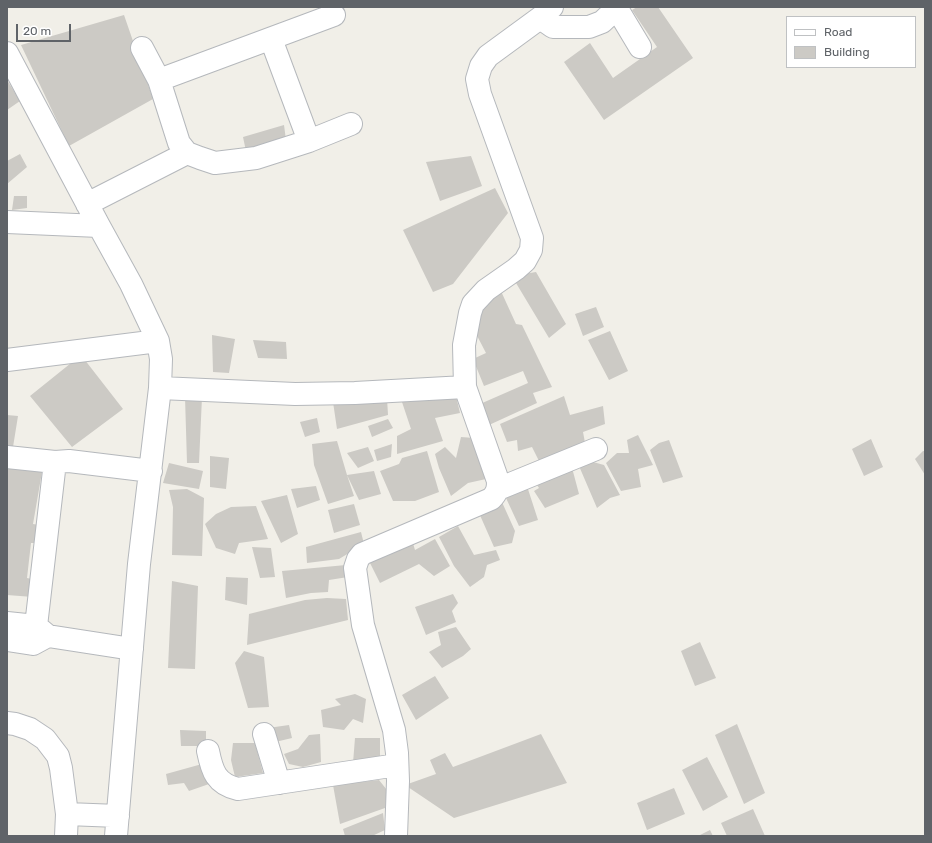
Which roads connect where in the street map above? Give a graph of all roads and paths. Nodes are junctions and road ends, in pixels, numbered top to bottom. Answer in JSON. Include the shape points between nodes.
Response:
{"nodes":[{"id":1,"x":616,"y":8,"type":"edge"},
{"id":2,"x":546,"y":12,"type":"edge"},
{"id":3,"x":334,"y":16,"type":"dead end"},
{"id":4,"x":271,"y":39,"type":"junction"},
{"id":5,"x":640,"y":47,"type":"dead end"},
{"id":6,"x":142,"y":48,"type":"dead end"},
{"id":7,"x":7,"y":53,"type":"edge"},
{"id":8,"x":159,"y":80,"type":"junction"},
{"id":9,"x":351,"y":124,"type":"dead end"},
{"id":10,"x":309,"y":140,"type":"junction"},
{"id":11,"x":187,"y":153,"type":"junction"},
{"id":12,"x":87,"y":204,"type":"junction"},
{"id":13,"x":7,"y":222,"type":"edge"},
{"id":14,"x":98,"y":226,"type":"junction"},
{"id":15,"x":158,"y":342,"type":"junction"},
{"id":16,"x":7,"y":360,"type":"edge"},
{"id":17,"x":465,"y":387,"type":"junction"},
{"id":18,"x":160,"y":388,"type":"junction"},
{"id":19,"x":596,"y":448,"type":"dead end"},
{"id":20,"x":7,"y":457,"type":"edge"},
{"id":21,"x":55,"y":462,"type":"junction"},
{"id":22,"x":151,"y":471,"type":"junction"},
{"id":23,"x":498,"y":489,"type":"junction"},
{"id":24,"x":7,"y":623,"type":"edge"},
{"id":25,"x":39,"y":635,"type":"junction"},
{"id":26,"x":7,"y":640,"type":"edge"},
{"id":27,"x":132,"y":649,"type":"junction"},
{"id":28,"x":7,"y":723,"type":"edge"},
{"id":29,"x":264,"y":734,"type":"dead end"},
{"id":30,"x":208,"y":750,"type":"dead end"},
{"id":31,"x":397,"y":765,"type":"junction"},
{"id":32,"x":279,"y":783,"type":"junction"},
{"id":33,"x":66,"y":814,"type":"junction"},
{"id":34,"x":117,"y":826,"type":"edge"},
{"id":35,"x":66,"y":836,"type":"edge"},
{"id":36,"x":396,"y":836,"type":"edge"}],
"edges":[{"from":1,"to":2,"type":"street","via":[[602,22],[589,27],[552,27]]},
{"from":1,"to":5,"type":"street"},
{"from":2,"to":17,"type":"street","via":[[488,56],[481,66],[477,79],[480,94],[532,238],[532,245],[525,261],[486,290],[473,304],[464,345]]},
{"from":3,"to":4,"type":"street"},
{"from":4,"to":8,"type":"street"},
{"from":4,"to":10,"type":"street"},
{"from":6,"to":8,"type":"street"},
{"from":7,"to":12,"type":"street"},
{"from":8,"to":11,"type":"street","via":[[175,133]]},
{"from":9,"to":10,"type":"street"},
{"from":10,"to":11,"type":"street","via":[[256,158],[215,163]]},
{"from":11,"to":12,"type":"street"},
{"from":12,"to":14,"type":"street"},
{"from":13,"to":14,"type":"street"},
{"from":14,"to":15,"type":"street","via":[[132,284]]},
{"from":15,"to":16,"type":"street"},
{"from":15,"to":18,"type":"street","via":[[161,359]]},
{"from":17,"to":18,"type":"street","via":[[340,394]]},
{"from":17,"to":23,"type":"street","via":[[498,481]]},
{"from":18,"to":22,"type":"street"},
{"from":19,"to":23,"type":"street"},
{"from":20,"to":21,"type":"street"},
{"from":21,"to":22,"type":"street","via":[[69,461]]},
{"from":21,"to":25,"type":"street"},
{"from":22,"to":27,"type":"street","via":[[139,564]]},
{"from":23,"to":31,"type":"street","via":[[490,499],[362,554],[355,568],[363,625],[394,730]]},
{"from":24,"to":25,"type":"street"},
{"from":25,"to":26,"type":"street"},
{"from":25,"to":27,"type":"street"},
{"from":27,"to":34,"type":"street"},
{"from":28,"to":33,"type":"street","via":[[30,728],[45,739],[58,756]]},
{"from":29,"to":32,"type":"street"},
{"from":30,"to":32,"type":"street","via":[[214,773],[227,785],[238,789]]},
{"from":31,"to":32,"type":"street"},
{"from":31,"to":36,"type":"street"},
{"from":33,"to":34,"type":"street"},
{"from":33,"to":35,"type":"street"}]}
